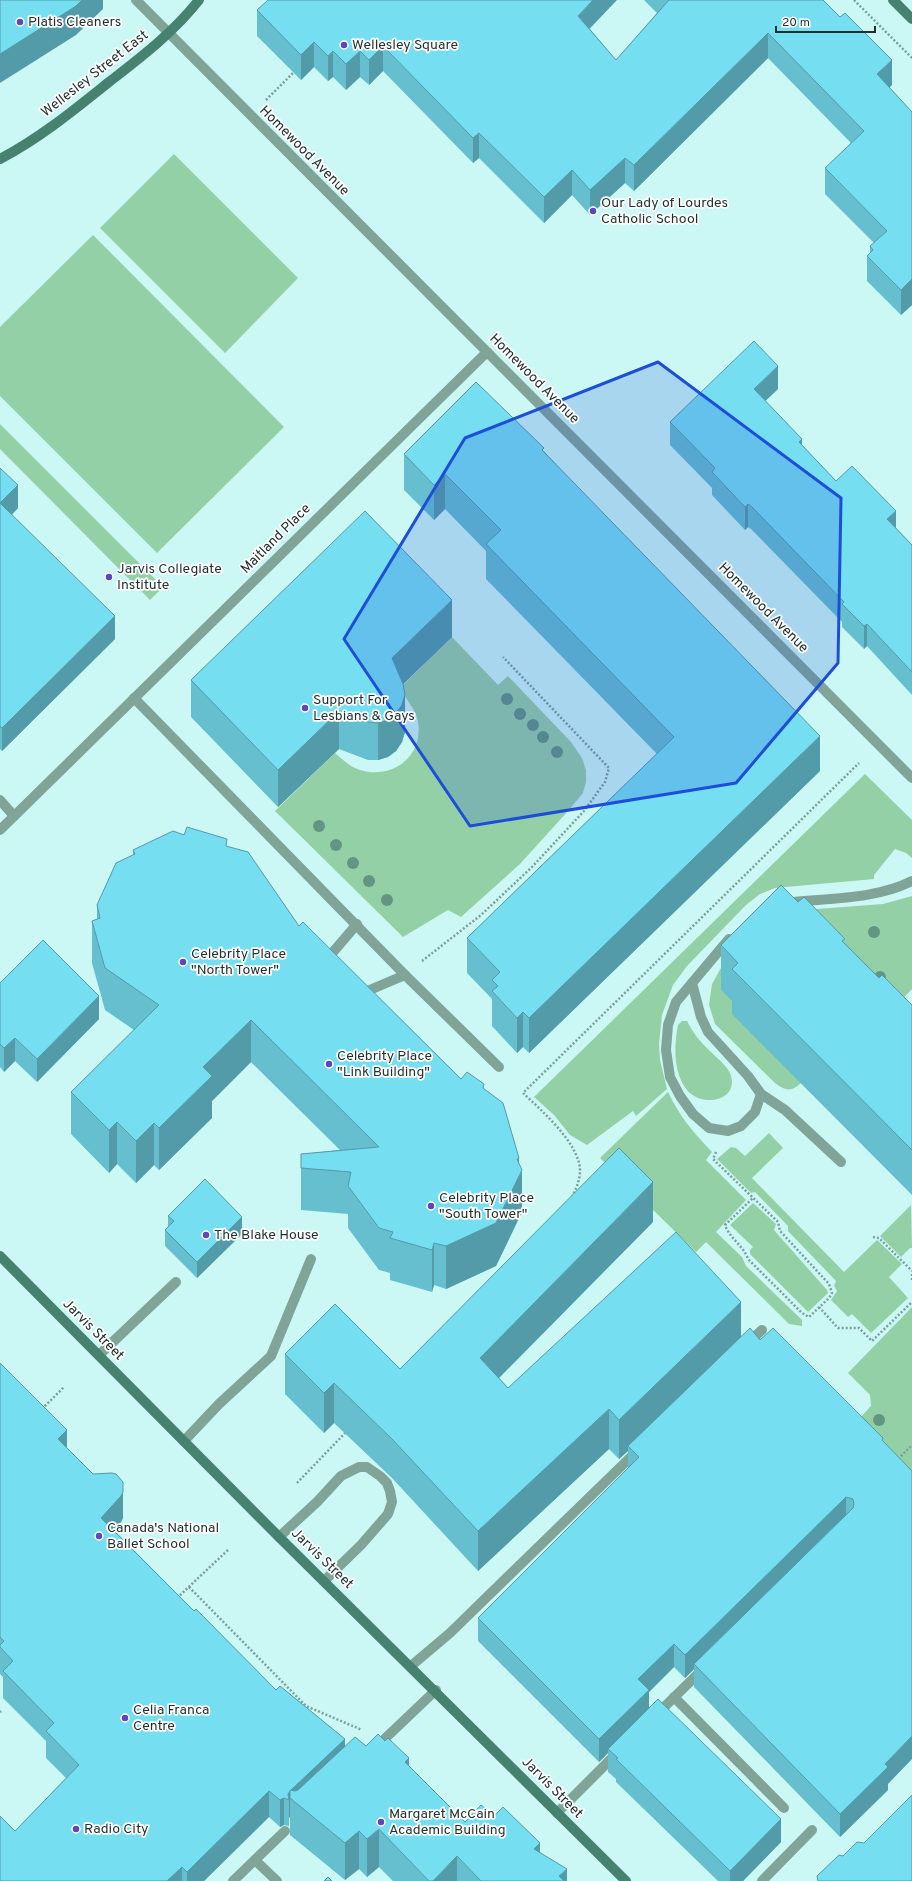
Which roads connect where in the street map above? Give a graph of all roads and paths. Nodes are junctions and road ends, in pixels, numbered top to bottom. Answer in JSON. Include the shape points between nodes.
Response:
{"nodes":[{"id":1,"x":136,"y":0,"type":"edge"},
{"id":2,"x":199,"y":0,"type":"edge"},
{"id":3,"x":854,"y":0,"type":"edge"},
{"id":4,"x":893,"y":0,"type":"edge"},
{"id":5,"x":912,"y":19,"type":"edge"},
{"id":6,"x":169,"y":33,"type":"junction"},
{"id":7,"x":912,"y":58,"type":"edge"},
{"id":8,"x":292,"y":74,"type":"dead end"},
{"id":9,"x":250,"y":116,"type":"junction"},
{"id":10,"x":0,"y":160,"type":"edge"},
{"id":11,"x":487,"y":352,"type":"junction"},
{"id":12,"x":503,"y":657,"type":"dead end"},
{"id":13,"x":134,"y":698,"type":"junction"},
{"id":14,"x":859,"y":763,"type":"dead end"},
{"id":15,"x":912,"y":778,"type":"edge"},
{"id":16,"x":0,"y":800,"type":"edge"},
{"id":17,"x":14,"y":816,"type":"junction"},
{"id":18,"x":0,"y":830,"type":"edge"},
{"id":19,"x":912,"y":881,"type":"edge"},
{"id":20,"x":777,"y":904,"type":"edge"},
{"id":21,"x":356,"y":924,"type":"junction"},
{"id":22,"x":734,"y":932,"type":"edge"},
{"id":23,"x":330,"y":972,"type":"edge"},
{"id":24,"x":405,"y":975,"type":"junction"},
{"id":25,"x":692,"y":983,"type":"junction"},
{"id":26,"x":350,"y":993,"type":"edge"},
{"id":27,"x":499,"y":1067,"type":"dead end"},
{"id":28,"x":761,"y":1094,"type":"junction"},
{"id":29,"x":728,"y":1131,"type":"junction"},
{"id":30,"x":841,"y":1162,"type":"dead end"},
{"id":31,"x":753,"y":1198,"type":"junction"},
{"id":32,"x":569,"y":1202,"type":"edge"},
{"id":33,"x":874,"y":1237,"type":"dead end"},
{"id":34,"x":0,"y":1256,"type":"edge"},
{"id":35,"x":311,"y":1259,"type":"dead end"},
{"id":36,"x":912,"y":1271,"type":"edge"},
{"id":37,"x":912,"y":1274,"type":"edge"},
{"id":38,"x":912,"y":1280,"type":"edge"},
{"id":39,"x":176,"y":1282,"type":"dead end"},
{"id":40,"x":912,"y":1302,"type":"edge"},
{"id":41,"x":819,"y":1307,"type":"junction"},
{"id":42,"x":762,"y":1330,"type":"dead end"},
{"id":43,"x":739,"y":1352,"type":"edge"},
{"id":44,"x":99,"y":1355,"type":"junction"},
{"id":45,"x":64,"y":1387,"type":"dead end"},
{"id":46,"x":37,"y":1413,"type":"edge"},
{"id":47,"x":353,"y":1425,"type":"edge"},
{"id":48,"x":648,"y":1440,"type":"edge"},
{"id":49,"x":184,"y":1441,"type":"junction"},
{"id":50,"x":912,"y":1446,"type":"edge"},
{"id":51,"x":897,"y":1460,"type":"edge"},
{"id":52,"x":297,"y":1483,"type":"dead end"},
{"id":53,"x":279,"y":1537,"type":"junction"},
{"id":54,"x":229,"y":1549,"type":"dead end"},
{"id":55,"x":324,"y":1581,"type":"junction"},
{"id":56,"x":189,"y":1587,"type":"junction"},
{"id":57,"x":172,"y":1603,"type":"edge"},
{"id":58,"x":708,"y":1664,"type":"edge"},
{"id":59,"x":411,"y":1666,"type":"junction"},
{"id":60,"x":436,"y":1690,"type":"junction"},
{"id":61,"x":674,"y":1698,"type":"junction"},
{"id":62,"x":648,"y":1722,"type":"edge"},
{"id":63,"x":366,"y":1726,"type":"dead end"},
{"id":64,"x":627,"y":1744,"type":"edge"},
{"id":65,"x":368,"y":1754,"type":"edge"},
{"id":66,"x":784,"y":1808,"type":"dead end"},
{"id":67,"x":557,"y":1813,"type":"junction"},
{"id":68,"x":812,"y":1830,"type":"dead end"},
{"id":69,"x":285,"y":1831,"type":"dead end"},
{"id":70,"x":255,"y":1860,"type":"junction"},
{"id":71,"x":233,"y":1881,"type":"edge"},
{"id":72,"x":277,"y":1881,"type":"edge"},
{"id":73,"x":626,"y":1881,"type":"edge"},
{"id":74,"x":762,"y":1881,"type":"edge"}],
"edges":[{"from":1,"to":6,"type":"street","name":"Homewood Avenue"},
{"from":2,"to":6,"type":"main road","name":"Wellesley Street East"},
{"from":3,"to":7,"type":"path"},
{"from":4,"to":5,"type":"main road"},
{"from":6,"to":9,"type":"street","name":"Homewood Avenue"},
{"from":6,"to":10,"type":"main road","name":"Wellesley Street East","via":[[58,123]]},
{"from":8,"to":9,"type":"path"},
{"from":9,"to":11,"type":"street","name":"Homewood Avenue"},
{"from":11,"to":13,"type":"street","name":"Maitland Place"},
{"from":11,"to":15,"type":"street","name":"Homewood Avenue"},
{"from":12,"to":24,"type":"path","via":[[609,768],[605,782],[584,811],[532,867],[481,915]]},
{"from":13,"to":17,"type":"street","name":"Maitland Place"},
{"from":13,"to":21,"type":"street"},
{"from":14,"to":32,"type":"path","via":[[524,1093],[544,1113],[573,1148],[578,1158],[580,1179]]},
{"from":16,"to":17,"type":"street"},
{"from":17,"to":18,"type":"street","name":"Maitland Place"},
{"from":19,"to":20,"type":"street","via":[[878,893]]},
{"from":21,"to":23,"type":"street","via":[[328,958]]},
{"from":21,"to":24,"type":"street"},
{"from":22,"to":25,"type":"street"},
{"from":24,"to":26,"type":"street","via":[[356,996]]},
{"from":24,"to":27,"type":"street"},
{"from":25,"to":28,"type":"street","via":[[708,1032]]},
{"from":25,"to":29,"type":"street","via":[[676,1002],[668,1025],[666,1050],[670,1077],[693,1114],[708,1128]]},
{"from":28,"to":29,"type":"street","via":[[755,1112],[741,1126]]},
{"from":28,"to":30,"type":"street","via":[[785,1110]]},
{"from":29,"to":31,"type":"path","via":[[713,1159]]},
{"from":31,"to":41,"type":"path","via":[[778,1222],[780,1231],[828,1284],[832,1292]]},
{"from":31,"to":41,"type":"path","via":[[724,1225],[727,1232],[745,1249],[748,1259],[802,1313],[809,1317]]},
{"from":33,"to":36,"type":"path","via":[[879,1238]]},
{"from":34,"to":44,"type":"main road","name":"Jarvis Street"},
{"from":35,"to":49,"type":"street","via":[[271,1356],[219,1404]]},
{"from":37,"to":38,"type":"path"},
{"from":39,"to":44,"type":"street"},
{"from":40,"to":41,"type":"path","via":[[872,1342],[859,1328],[838,1328]]},
{"from":42,"to":43,"type":"street"},
{"from":44,"to":49,"type":"main road","name":"Jarvis Street"},
{"from":45,"to":46,"type":"path"},
{"from":47,"to":52,"type":"path"},
{"from":48,"to":59,"type":"street","via":[[450,1633]]},
{"from":49,"to":53,"type":"main road","name":"Jarvis Street"},
{"from":50,"to":51,"type":"path"},
{"from":53,"to":55,"type":"main road","name":"Jarvis Street"},
{"from":53,"to":55,"type":"street","via":[[341,1476],[359,1467],[367,1467],[380,1476],[390,1490],[392,1502],[388,1514]]},
{"from":54,"to":56,"type":"path"},
{"from":55,"to":59,"type":"main road","name":"Jarvis Street"},
{"from":56,"to":57,"type":"path"},
{"from":56,"to":63,"type":"path","via":[[306,1706],[362,1730]]},
{"from":58,"to":61,"type":"street"},
{"from":59,"to":60,"type":"main road","name":"Jarvis Street"},
{"from":60,"to":65,"type":"street"},
{"from":60,"to":67,"type":"main road","name":"Jarvis Street"},
{"from":61,"to":62,"type":"street"},
{"from":61,"to":66,"type":"street"},
{"from":64,"to":67,"type":"street"},
{"from":67,"to":73,"type":"main road","name":"Jarvis Street"},
{"from":68,"to":74,"type":"street"},
{"from":69,"to":70,"type":"street"},
{"from":70,"to":71,"type":"street"},
{"from":70,"to":72,"type":"street"}]}
